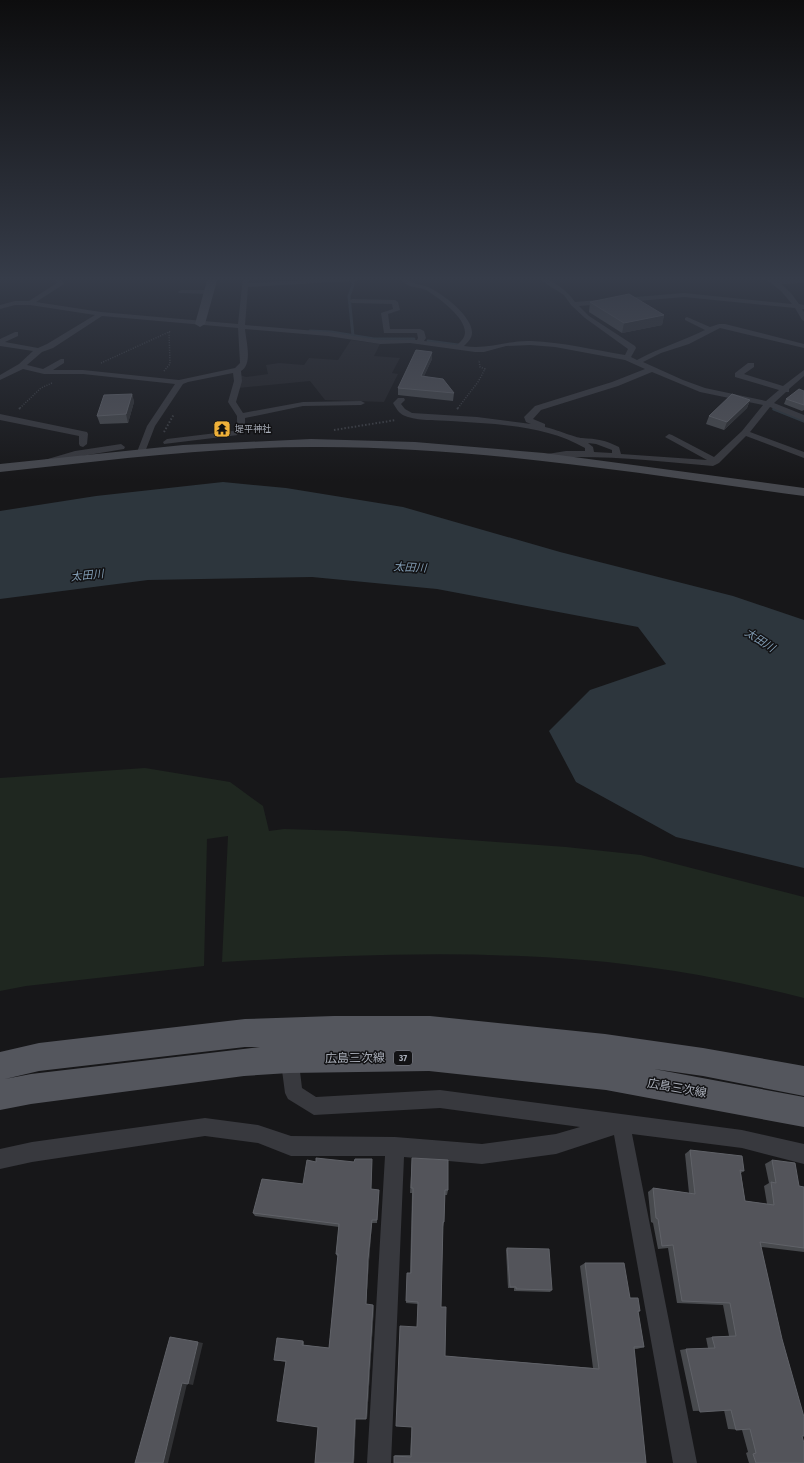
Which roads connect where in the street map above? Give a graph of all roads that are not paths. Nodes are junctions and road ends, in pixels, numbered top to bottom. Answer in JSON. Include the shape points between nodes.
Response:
{"nodes":[{"id":1,"x":13,"y":345,"type":"edge"},
{"id":2,"x":51,"y":345,"type":"edge"},
{"id":3,"x":243,"y":345,"type":"edge"},
{"id":4,"x":441,"y":345,"type":"edge"},
{"id":5,"x":461,"y":345,"type":"edge"},
{"id":6,"x":501,"y":345,"type":"edge"},
{"id":7,"x":557,"y":345,"type":"edge"},
{"id":8,"x":628,"y":345,"type":"edge"},
{"id":9,"x":676,"y":345,"type":"edge"},
{"id":10,"x":459,"y":348,"type":"junction"},
{"id":11,"x":39,"y":350,"type":"junction"},
{"id":12,"x":627,"y":358,"type":"junction"},
{"id":13,"x":61,"y":361,"type":"dead end"},
{"id":14,"x":638,"y":362,"type":"junction"},
{"id":15,"x":751,"y":365,"type":"dead end"},
{"id":16,"x":22,"y":366,"type":"junction"},
{"id":17,"x":653,"y":369,"type":"junction"},
{"id":18,"x":237,"y":370,"type":"junction"},
{"id":19,"x":44,"y":372,"type":"junction"},
{"id":20,"x":804,"y":372,"type":"edge"},
{"id":21,"x":0,"y":378,"type":"edge"},
{"id":22,"x":180,"y":382,"type":"junction"},
{"id":23,"x":786,"y":390,"type":"junction"},
{"id":24,"x":401,"y":400,"type":"edge"},
{"id":25,"x":361,"y":403,"type":"dead end"},
{"id":26,"x":768,"y":404,"type":"junction"},
{"id":27,"x":241,"y":416,"type":"junction"},
{"id":28,"x":4,"y":418,"type":"edge"},
{"id":29,"x":804,"y":418,"type":"edge"},
{"id":30,"x":559,"y":433,"type":"junction"},
{"id":31,"x":745,"y":433,"type":"junction"},
{"id":32,"x":669,"y":437,"type":"dead end"},
{"id":33,"x":208,"y":439,"type":"dead end"},
{"id":34,"x":192,"y":440,"type":"junction"},
{"id":35,"x":582,"y":441,"type":"junction"},
{"id":36,"x":167,"y":442,"type":"dead end"},
{"id":37,"x":83,"y":444,"type":"dead end"},
{"id":38,"x":121,"y":447,"type":"dead end"},
{"id":39,"x":141,"y":452,"type":"junction"},
{"id":40,"x":590,"y":454,"type":"junction"},
{"id":41,"x":804,"y":455,"type":"edge"},
{"id":42,"x":617,"y":456,"type":"junction"},
{"id":43,"x":544,"y":457,"type":"junction"},
{"id":44,"x":716,"y":461,"type":"junction"},
{"id":45,"x":44,"y":463,"type":"junction"},
{"id":46,"x":0,"y":468,"type":"edge"},
{"id":47,"x":804,"y":492,"type":"edge"},
{"id":48,"x":289,"y":1045,"type":"junction"},
{"id":49,"x":0,"y":1066,"type":"edge"},
{"id":50,"x":804,"y":1081,"type":"edge"},
{"id":51,"x":0,"y":1095,"type":"edge"},
{"id":52,"x":804,"y":1112,"type":"edge"},
{"id":53,"x":621,"y":1123,"type":"junction"},
{"id":54,"x":395,"y":1148,"type":"junction"},
{"id":55,"x":804,"y":1154,"type":"edge"},
{"id":56,"x":0,"y":1158,"type":"edge"},
{"id":57,"x":379,"y":1463,"type":"edge"},
{"id":58,"x":685,"y":1463,"type":"edge"}],
"edges":[{"from":1,"to":11,"type":"street"},
{"from":2,"to":11,"type":"street"},
{"from":3,"to":18,"type":"street","via":[[244,363]]},
{"from":4,"to":10,"type":"street"},
{"from":5,"to":10,"type":"street"},
{"from":6,"to":10,"type":"street","via":[[484,350]]},
{"from":7,"to":12,"type":"street"},
{"from":8,"to":12,"type":"street","via":[[632,348]]},
{"from":9,"to":14,"type":"street"},
{"from":11,"to":16,"type":"street"},
{"from":12,"to":14,"type":"street"},
{"from":13,"to":19,"type":"street"},
{"from":14,"to":17,"type":"street"},
{"from":15,"to":23,"type":"street","via":[[738,375]]},
{"from":16,"to":19,"type":"street"},
{"from":16,"to":21,"type":"street"},
{"from":17,"to":26,"type":"street","via":[[703,390]]},
{"from":17,"to":30,"type":"street","via":[[615,384],[538,408],[528,417],[529,420]]},
{"from":18,"to":22,"type":"street"},
{"from":18,"to":27,"type":"street","via":[[238,381],[232,402]]},
{"from":19,"to":22,"type":"street","via":[[83,372]]},
{"from":20,"to":23,"type":"street"},
{"from":22,"to":39,"type":"street","via":[[151,426]]},
{"from":23,"to":26,"type":"street"},
{"from":24,"to":30,"type":"street","via":[[397,403],[402,411],[410,415],[501,423]]},
{"from":25,"to":27,"type":"street","via":[[303,404]]},
{"from":26,"to":29,"type":"street"},
{"from":26,"to":31,"type":"street"},
{"from":27,"to":34,"type":"street","via":[[241,430],[235,433]]},
{"from":28,"to":37,"type":"street","via":[[84,434]]},
{"from":30,"to":35,"type":"street"},
{"from":31,"to":41,"type":"street"},
{"from":31,"to":44,"type":"street"},
{"from":32,"to":44,"type":"street"},
{"from":33,"to":34,"type":"street"},
{"from":34,"to":36,"type":"street"},
{"from":35,"to":40,"type":"street","via":[[589,447]]},
{"from":35,"to":42,"type":"street","via":[[588,439],[606,444],[616,449]]},
{"from":38,"to":45,"type":"street","via":[[75,454]]},
{"from":39,"to":43,"type":"street","via":[[311,443],[415,446]]},
{"from":39,"to":45,"type":"street"},
{"from":40,"to":42,"type":"street"},
{"from":40,"to":43,"type":"street"},
{"from":42,"to":44,"type":"street","via":[[713,463]]},
{"from":43,"to":47,"type":"street"},
{"from":45,"to":46,"type":"street"},
{"from":48,"to":49,"type":"main road","name":"広島三次線","number":"37","via":[[245,1033],[39,1057]]},
{"from":48,"to":50,"type":"main road","name":"広島三次線","number":"37","via":[[430,1030],[605,1048],[703,1062]]},
{"from":48,"to":51,"type":"main road","name":"広島三次線","number":"37","via":[[244,1062]]},
{"from":48,"to":52,"type":"main road","name":"広島三次線","number":"37","via":[[606,1076]]},
{"from":48,"to":53,"type":"street","via":[[294,1093],[314,1106],[440,1099]]},
{"from":53,"to":54,"type":"street","via":[[556,1144],[482,1154]]},
{"from":53,"to":55,"type":"street","via":[[742,1139]]},
{"from":53,"to":58,"type":"street"},
{"from":54,"to":56,"type":"street","via":[[291,1146],[258,1134],[205,1127]]},
{"from":54,"to":57,"type":"street"}]}
